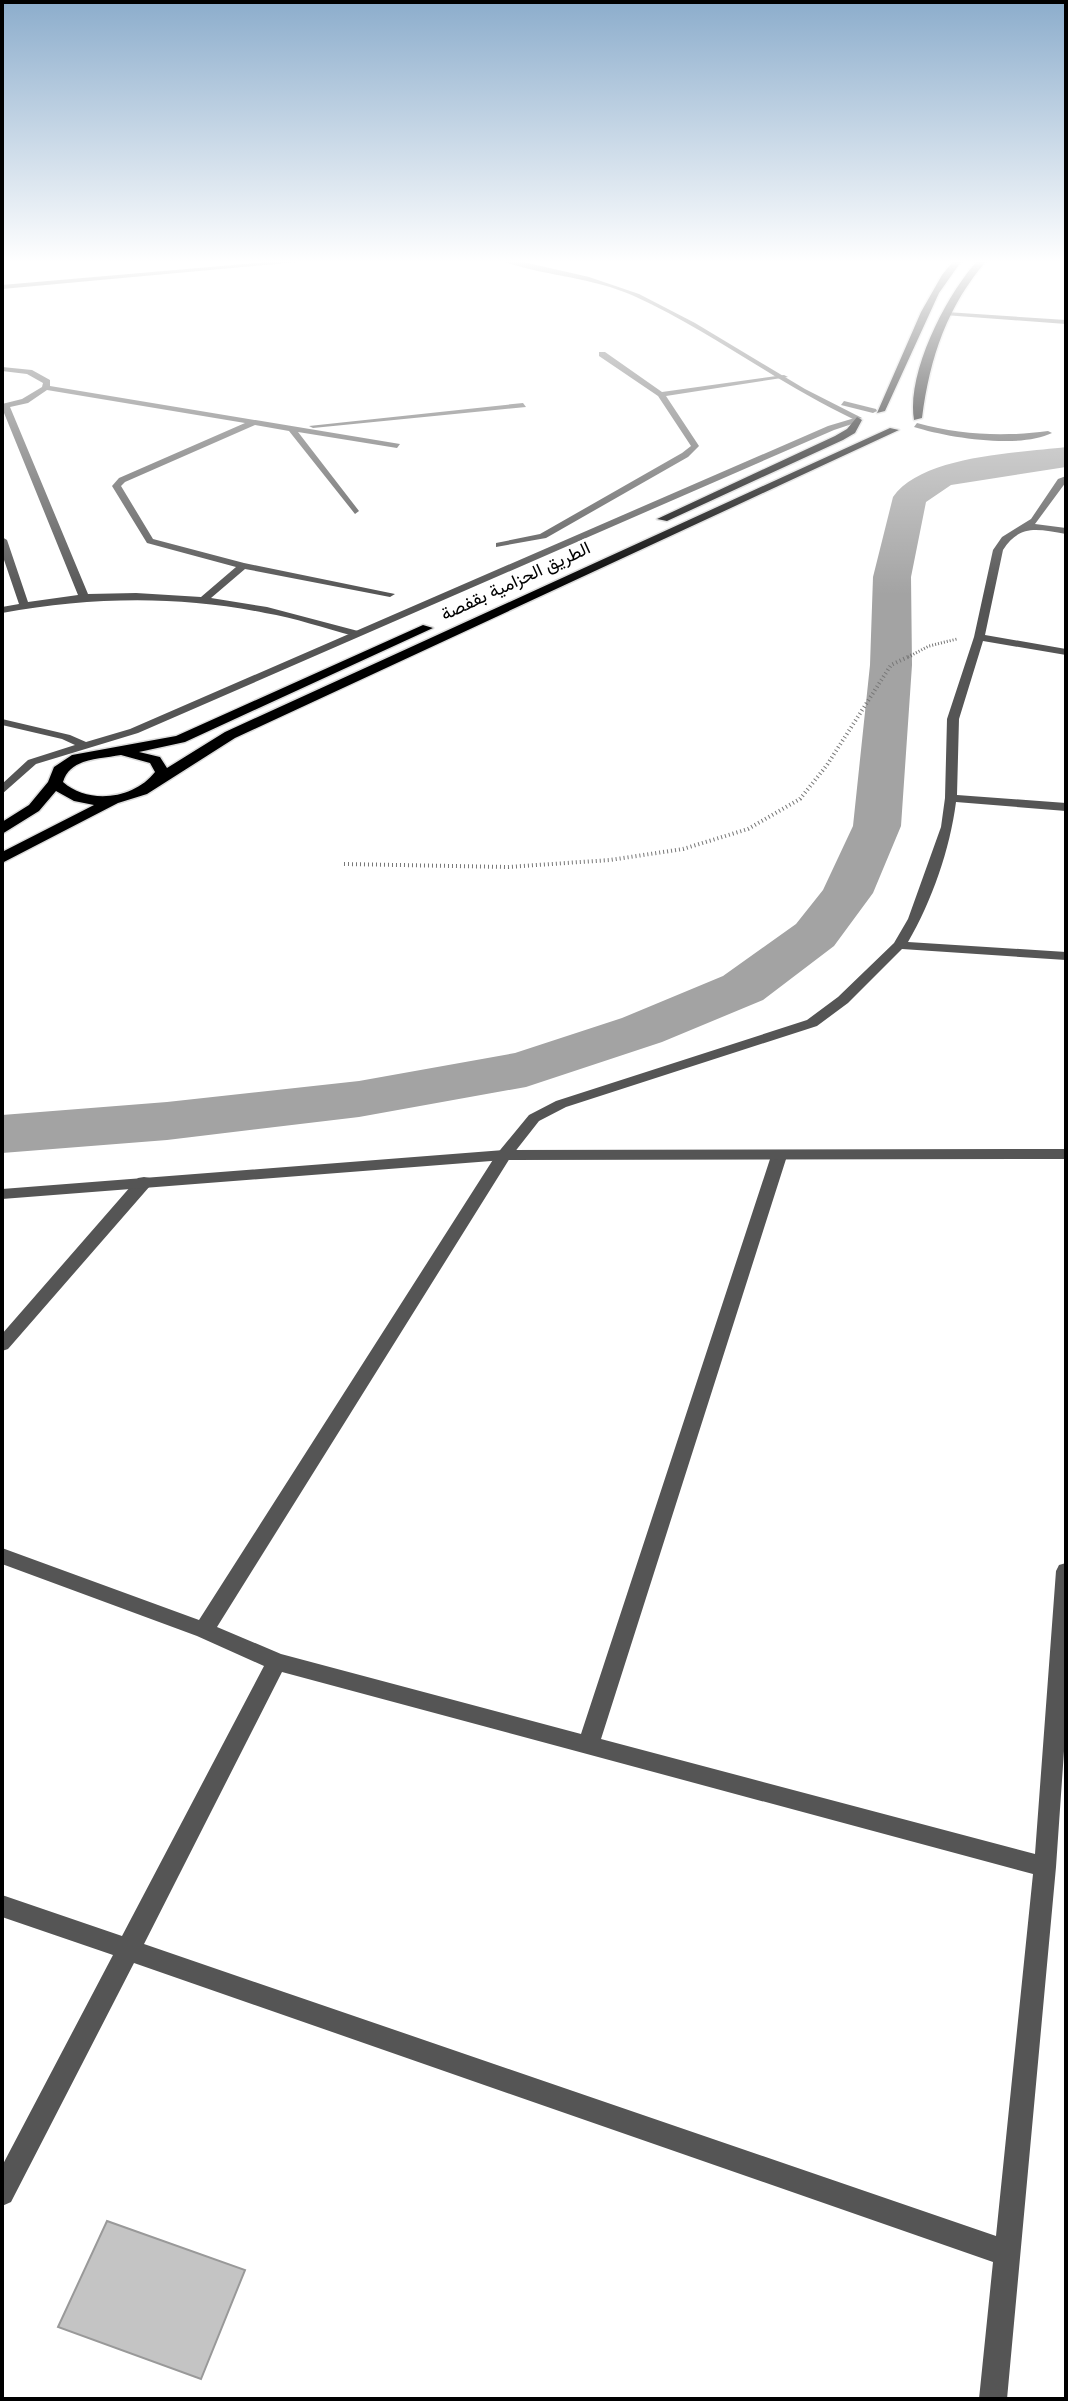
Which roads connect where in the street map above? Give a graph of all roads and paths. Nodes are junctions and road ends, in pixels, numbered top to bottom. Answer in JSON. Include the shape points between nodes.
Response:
{"nodes":[{"id":1,"x":13,"y":371,"type":"edge"},
{"id":2,"x":627,"y":371,"type":"edge"},
{"id":3,"x":774,"y":371,"type":"edge"},
{"id":4,"x":902,"y":371,"type":"edge"},
{"id":5,"x":926,"y":371,"type":"edge"},
{"id":6,"x":784,"y":377,"type":"junction"},
{"id":7,"x":798,"y":386,"type":"junction"},
{"id":8,"x":46,"y":388,"type":"junction"},
{"id":9,"x":661,"y":394,"type":"junction"},
{"id":10,"x":523,"y":405,"type":"dead end"},
{"id":11,"x":4,"y":406,"type":"edge"},
{"id":12,"x":876,"y":411,"type":"junction"},
{"id":13,"x":895,"y":411,"type":"dead end"},
{"id":14,"x":858,"y":419,"type":"junction"},
{"id":15,"x":914,"y":419,"type":"junction"},
{"id":16,"x":255,"y":422,"type":"junction"},
{"id":17,"x":291,"y":428,"type":"junction"},
{"id":18,"x":894,"y":430,"type":"junction"},
{"id":19,"x":1048,"y":433,"type":"dead end"},
{"id":20,"x":397,"y":446,"type":"dead end"},
{"id":21,"x":1066,"y":479,"type":"edge"},
{"id":22,"x":355,"y":511,"type":"dead end"},
{"id":23,"x":648,"y":526,"type":"dead end"},
{"id":24,"x":1029,"y":526,"type":"junction"},
{"id":25,"x":1066,"y":531,"type":"edge"},
{"id":26,"x":2,"y":540,"type":"edge"},
{"id":27,"x":499,"y":545,"type":"dead end"},
{"id":28,"x":243,"y":566,"type":"junction"},
{"id":29,"x":390,"y":594,"type":"dead end"},
{"id":30,"x":84,"y":597,"type":"junction"},
{"id":31,"x":205,"y":598,"type":"junction"},
{"id":32,"x":24,"y":605,"type":"junction"},
{"id":33,"x":2,"y":610,"type":"edge"},
{"id":34,"x":433,"y":625,"type":"dead end"},
{"id":35,"x":354,"y":633,"type":"junction"},
{"id":36,"x":979,"y":637,"type":"junction"},
{"id":37,"x":1066,"y":652,"type":"edge"},
{"id":38,"x":2,"y":722,"type":"edge"},
{"id":39,"x":23,"y":725,"type":"junction"},
{"id":40,"x":82,"y":744,"type":"junction"},
{"id":41,"x":121,"y":751,"type":"junction"},
{"id":42,"x":100,"y":752,"type":"junction"},
{"id":43,"x":62,"y":757,"type":"junction"},
{"id":44,"x":158,"y":780,"type":"junction"},
{"id":45,"x":55,"y":783,"type":"junction"},
{"id":46,"x":2,"y":790,"type":"edge"},
{"id":47,"x":118,"y":798,"type":"junction"},
{"id":48,"x":951,"y":798,"type":"junction"},
{"id":49,"x":1066,"y":807,"type":"edge"},
{"id":50,"x":2,"y":829,"type":"edge"},
{"id":51,"x":2,"y":858,"type":"edge"},
{"id":52,"x":344,"y":864,"type":"dead end"},
{"id":53,"x":899,"y":945,"type":"junction"},
{"id":54,"x":1066,"y":956,"type":"edge"},
{"id":55,"x":1066,"y":1154,"type":"edge"},
{"id":56,"x":504,"y":1155,"type":"junction"},
{"id":57,"x":779,"y":1156,"type":"junction"},
{"id":58,"x":144,"y":1182,"type":"junction"},
{"id":59,"x":2,"y":1194,"type":"edge"},
{"id":60,"x":2,"y":1345,"type":"edge"},
{"id":61,"x":2,"y":1556,"type":"edge"},
{"id":62,"x":1066,"y":1571,"type":"edge"},
{"id":63,"x":204,"y":1630,"type":"junction"},
{"id":64,"x":277,"y":1662,"type":"junction"},
{"id":65,"x":589,"y":1743,"type":"junction"},
{"id":66,"x":1045,"y":1867,"type":"junction"},
{"id":67,"x":2,"y":1906,"type":"edge"},
{"id":68,"x":127,"y":1951,"type":"junction"},
{"id":69,"x":2,"y":2193,"type":"edge"},
{"id":70,"x":1009,"y":2254,"type":"junction"},
{"id":71,"x":993,"y":2399,"type":"edge"}],
"edges":[{"from":1,"to":8,"type":"street","via":[[41,376]]},
{"from":2,"to":9,"type":"street"},
{"from":3,"to":6,"type":"street"},
{"from":4,"to":12,"type":"main road"},
{"from":5,"to":15,"type":"main road"},
{"from":6,"to":7,"type":"street"},
{"from":6,"to":9,"type":"street"},
{"from":7,"to":12,"type":"street"},
{"from":7,"to":14,"type":"street"},
{"from":8,"to":11,"type":"street"},
{"from":8,"to":16,"type":"street"},
{"from":9,"to":27,"type":"street","via":[[695,446],[543,536]]},
{"from":10,"to":17,"type":"street"},
{"from":11,"to":30,"type":"street"},
{"from":12,"to":13,"type":"main road"},
{"from":12,"to":14,"type":"main road"},
{"from":14,"to":18,"type":"main road","via":[[870,428]]},
{"from":14,"to":23,"type":"main road","via":[[839,438]]},
{"from":14,"to":35,"type":"street"},
{"from":15,"to":18,"type":"main road"},
{"from":15,"to":19,"type":"street","via":[[944,435]]},
{"from":16,"to":17,"type":"street"},
{"from":16,"to":28,"type":"street","via":[[116,486],[150,541]]},
{"from":17,"to":20,"type":"street"},
{"from":17,"to":22,"type":"street"},
{"from":18,"to":44,"type":"main road","name":"الطريق الحزامية بقفصة","via":[[230,735]]},
{"from":21,"to":24,"type":"street"},
{"from":24,"to":25,"type":"street"},
{"from":24,"to":36,"type":"street","via":[[1005,539],[998,550]]},
{"from":26,"to":32,"type":"street"},
{"from":28,"to":29,"type":"street"},
{"from":28,"to":31,"type":"street"},
{"from":30,"to":31,"type":"street"},
{"from":30,"to":32,"type":"street"},
{"from":31,"to":35,"type":"street","via":[[293,614]]},
{"from":32,"to":33,"type":"street"},
{"from":34,"to":41,"type":"main road","name":"الطريق الحزامية بقفصة","via":[[180,739]]},
{"from":35,"to":40,"type":"street","via":[[134,731]]},
{"from":36,"to":37,"type":"street"},
{"from":36,"to":48,"type":"street","via":[[953,719]]},
{"from":36,"to":52,"type":"path","via":[[947,640],[891,665],[800,799],[748,829],[683,849],[610,860],[508,867]]},
{"from":38,"to":39,"type":"street"},
{"from":39,"to":40,"type":"street"},
{"from":39,"to":43,"type":"street","via":[[48,737]]},
{"from":40,"to":42,"type":"street"},
{"from":40,"to":43,"type":"street"},
{"from":41,"to":42,"type":"main road"},
{"from":41,"to":44,"type":"main road","via":[[155,760],[162,772]]},
{"from":42,"to":43,"type":"main road"},
{"from":43,"to":45,"type":"main road"},
{"from":43,"to":46,"type":"street","via":[[32,762]]},
{"from":44,"to":47,"type":"main road","name":"الطريق الحزامية بقفصة"},
{"from":45,"to":47,"type":"main road","via":[[81,798]]},
{"from":45,"to":50,"type":"main road","via":[[34,808]]},
{"from":47,"to":51,"type":"main road"},
{"from":48,"to":49,"type":"street"},
{"from":48,"to":53,"type":"street","via":[[935,865],[913,926]]},
{"from":53,"to":54,"type":"street"},
{"from":53,"to":56,"type":"street","via":[[823,1017],[555,1106],[534,1118]]},
{"from":55,"to":57,"type":"street"},
{"from":56,"to":57,"type":"street"},
{"from":56,"to":58,"type":"street"},
{"from":56,"to":63,"type":"street"},
{"from":57,"to":65,"type":"street"},
{"from":58,"to":59,"type":"street"},
{"from":58,"to":60,"type":"street"},
{"from":61,"to":63,"type":"street"},
{"from":62,"to":66,"type":"street"},
{"from":63,"to":64,"type":"street"},
{"from":64,"to":65,"type":"street"},
{"from":64,"to":68,"type":"street"},
{"from":65,"to":66,"type":"street"},
{"from":66,"to":70,"type":"street"},
{"from":67,"to":68,"type":"street"},
{"from":68,"to":69,"type":"street"},
{"from":68,"to":70,"type":"street"},
{"from":70,"to":71,"type":"street"}]}
